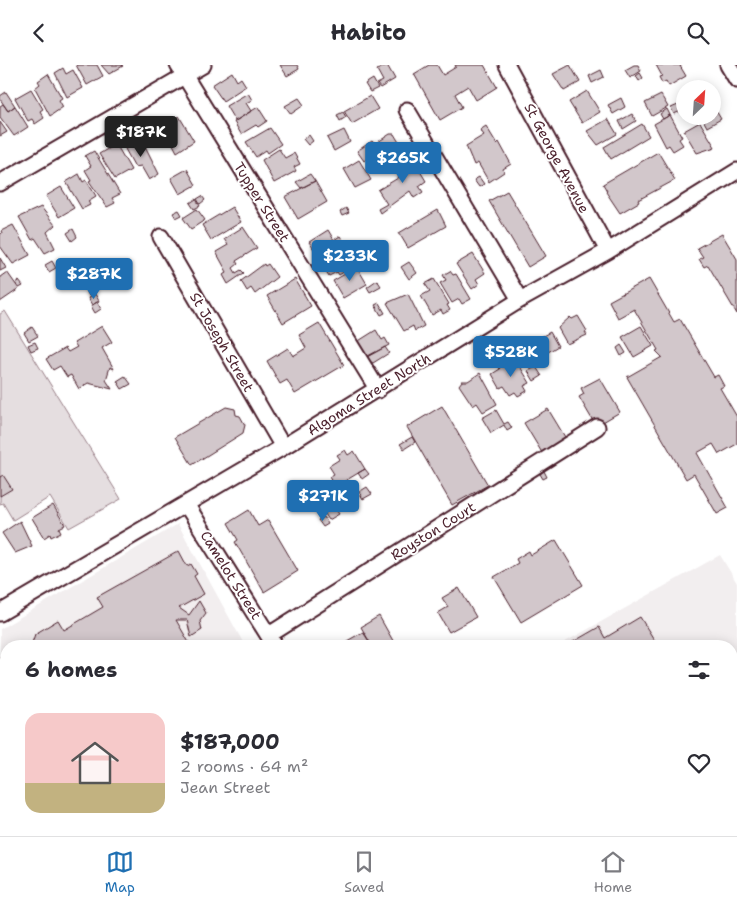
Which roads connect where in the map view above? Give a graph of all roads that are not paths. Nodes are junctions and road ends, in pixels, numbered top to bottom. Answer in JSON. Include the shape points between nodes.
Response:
{"nodes":[{"id":1,"x":202,"y":65,"type":"edge"},
{"id":2,"x":507,"y":65,"type":"edge"},
{"id":3,"x":728,"y":65,"type":"edge"},
{"id":4,"x":181,"y":70,"type":"edge"},
{"id":5,"x":737,"y":80,"type":"edge"},
{"id":6,"x":407,"y":110,"type":"dead end"},
{"id":7,"x":737,"y":171,"type":"edge"},
{"id":8,"x":0,"y":183,"type":"edge"},
{"id":9,"x":161,"y":237,"type":"dead end"},
{"id":10,"x":608,"y":251,"type":"junction"},
{"id":11,"x":520,"y":300,"type":"junction"},
{"id":12,"x":378,"y":390,"type":"junction"},
{"id":13,"x":597,"y":427,"type":"dead end"},
{"id":14,"x":283,"y":447,"type":"junction"},
{"id":15,"x":186,"y":504,"type":"junction"},
{"id":16,"x":0,"y":613,"type":"edge"},
{"id":17,"x":271,"y":640,"type":"edge"},
{"id":18,"x":274,"y":640,"type":"edge"}],
"edges":[{"from":1,"to":4,"type":"street"},
{"from":2,"to":10,"type":"street","name":"St George Avenue"},
{"from":3,"to":5,"type":"street"},
{"from":4,"to":8,"type":"street"},
{"from":4,"to":12,"type":"street","name":"Tupper Street"},
{"from":6,"to":11,"type":"street"},
{"from":7,"to":10,"type":"street","name":"Algoma Street North"},
{"from":9,"to":14,"type":"street","name":"St Joseph Street"},
{"from":10,"to":11,"type":"street","name":"Algoma Street North"},
{"from":11,"to":12,"type":"street","name":"Algoma Street North"},
{"from":12,"to":14,"type":"street","name":"Algoma Street North"},
{"from":13,"to":18,"type":"street","name":"Royston Court"},
{"from":14,"to":15,"type":"street","name":"Algoma Street North"},
{"from":15,"to":16,"type":"street","name":"Algoma Street North"},
{"from":15,"to":17,"type":"street","name":"Camelot Street"}]}
